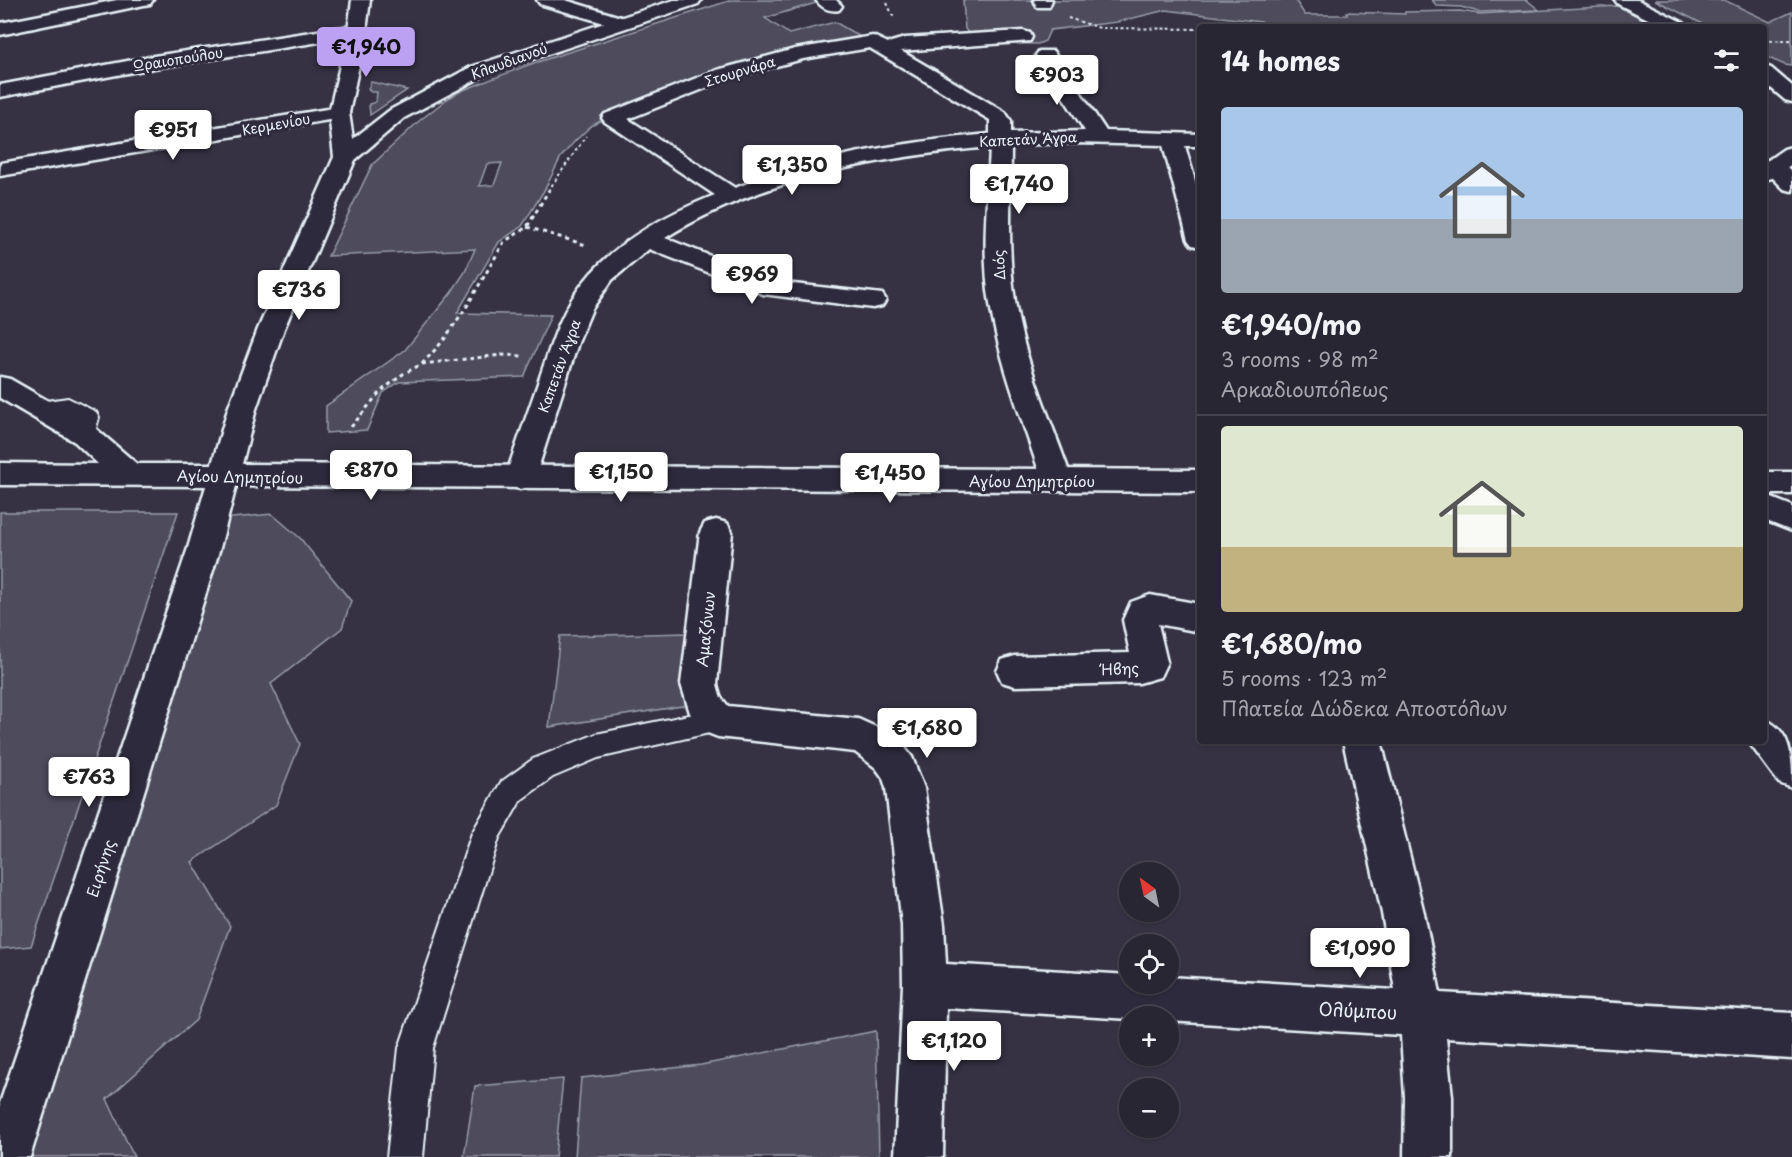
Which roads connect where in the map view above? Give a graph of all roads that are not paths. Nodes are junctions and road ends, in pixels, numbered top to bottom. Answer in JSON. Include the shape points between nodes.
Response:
{"nodes":[{"id":1,"x":144,"y":0,"type":"edge"},
{"id":2,"x":361,"y":0,"type":"edge"},
{"id":3,"x":546,"y":0,"type":"edge"},
{"id":4,"x":692,"y":0,"type":"edge"},
{"id":5,"x":1624,"y":0,"type":"edge"},
{"id":6,"x":41,"y":4,"type":"dead end"},
{"id":7,"x":67,"y":14,"type":"junction"},
{"id":8,"x":621,"y":23,"type":"junction"},
{"id":9,"x":1672,"y":24,"type":"edge"},
{"id":10,"x":0,"y":29,"type":"edge"},
{"id":11,"x":357,"y":31,"type":"junction"},
{"id":12,"x":1023,"y":37,"type":"dead end"},
{"id":13,"x":879,"y":45,"type":"junction"},
{"id":14,"x":1046,"y":55,"type":"dead end"},
{"id":15,"x":1777,"y":77,"type":"edge"},
{"id":16,"x":0,"y":91,"type":"edge"},
{"id":17,"x":1792,"y":96,"type":"edge"},
{"id":18,"x":339,"y":113,"type":"junction"},
{"id":19,"x":1099,"y":136,"type":"junction"},
{"id":20,"x":1172,"y":138,"type":"junction"},
{"id":21,"x":1000,"y":139,"type":"junction"},
{"id":22,"x":1197,"y":140,"type":"edge"},
{"id":23,"x":1792,"y":154,"type":"edge"},
{"id":24,"x":345,"y":157,"type":"junction"},
{"id":25,"x":0,"y":166,"type":"edge"},
{"id":26,"x":1768,"y":170,"type":"edge"},
{"id":27,"x":1792,"y":184,"type":"edge"},
{"id":28,"x":732,"y":196,"type":"junction"},
{"id":29,"x":1197,"y":229,"type":"edge"},
{"id":30,"x":648,"y":240,"type":"junction"},
{"id":31,"x":873,"y":300,"type":"dead end"},
{"id":32,"x":0,"y":386,"type":"edge"},
{"id":33,"x":0,"y":474,"type":"edge"},
{"id":34,"x":224,"y":474,"type":"junction"},
{"id":35,"x":130,"y":475,"type":"junction"},
{"id":36,"x":520,"y":478,"type":"junction"},
{"id":37,"x":1057,"y":480,"type":"junction"},
{"id":38,"x":1197,"y":481,"type":"edge"},
{"id":39,"x":1767,"y":483,"type":"edge"},
{"id":40,"x":1792,"y":483,"type":"edge"},
{"id":41,"x":1767,"y":508,"type":"edge"},
{"id":42,"x":1792,"y":519,"type":"edge"},
{"id":43,"x":716,"y":532,"type":"dead end"},
{"id":44,"x":1197,"y":617,"type":"edge"},
{"id":45,"x":1015,"y":671,"type":"dead end"},
{"id":46,"x":718,"y":721,"type":"junction"},
{"id":47,"x":1767,"y":739,"type":"edge"},
{"id":48,"x":1363,"y":744,"type":"edge"},
{"id":49,"x":1792,"y":771,"type":"edge"},
{"id":50,"x":925,"y":985,"type":"junction"},
{"id":51,"x":1421,"y":1013,"type":"junction"},
{"id":52,"x":1792,"y":1036,"type":"edge"},
{"id":53,"x":6,"y":1157,"type":"edge"},
{"id":54,"x":405,"y":1157,"type":"edge"},
{"id":55,"x":919,"y":1157,"type":"edge"},
{"id":56,"x":1428,"y":1157,"type":"edge"}],
"edges":[{"from":1,"to":7,"type":"street"},
{"from":2,"to":11,"type":"street"},
{"from":3,"to":8,"type":"street"},
{"from":4,"to":8,"type":"street","name":"Κλαυδιανού"},
{"from":5,"to":9,"type":"street"},
{"from":6,"to":7,"type":"street"},
{"from":7,"to":10,"type":"street"},
{"from":8,"to":24,"type":"street","name":"Κλαυδιανού","via":[[460,79],[397,114]]},
{"from":11,"to":16,"type":"street","name":"Ωραιοπούλου","via":[[154,62]]},
{"from":11,"to":18,"type":"street"},
{"from":12,"to":13,"type":"street","name":"Στουρνάρα"},
{"from":13,"to":21,"type":"street","name":"Διός","via":[[999,116]]},
{"from":13,"to":28,"type":"street","name":"Στουρνάρα","via":[[820,50],[760,64],[612,118]]},
{"from":14,"to":19,"type":"street"},
{"from":15,"to":17,"type":"street"},
{"from":18,"to":24,"type":"street"},
{"from":18,"to":25,"type":"street","name":"Κερμενίου"},
{"from":19,"to":20,"type":"street","name":"Καπετάν Άγρα"},
{"from":19,"to":21,"type":"street","name":"Καπετάν Άγρα"},
{"from":20,"to":22,"type":"street","name":"Καπετάν Άγρα"},
{"from":20,"to":29,"type":"street"},
{"from":21,"to":28,"type":"street","name":"Καπετάν Άγρα","via":[[833,163]]},
{"from":21,"to":37,"type":"street","name":"Διός","via":[[998,255],[1002,302],[1014,353]]},
{"from":23,"to":26,"type":"street"},
{"from":24,"to":34,"type":"street","name":"Ειρήνης","via":[[271,329]]},
{"from":26,"to":27,"type":"street"},
{"from":28,"to":30,"type":"street","name":"Καπετάν Άγρα"},
{"from":30,"to":31,"type":"street","via":[[772,289]]},
{"from":30,"to":36,"type":"street","name":"Καπετάν Άγρα","via":[[592,288],[569,332]]},
{"from":32,"to":35,"type":"street","via":[[85,435]]},
{"from":33,"to":35,"type":"street","name":"Αγίου Δημητρίου"},
{"from":34,"to":35,"type":"street","name":"Αγίου Δημητρίου"},
{"from":34,"to":36,"type":"street","name":"Αγίου Δημητρίου"},
{"from":34,"to":53,"type":"street","name":"Ειρήνης","via":[[204,548]]},
{"from":36,"to":37,"type":"street","name":"Αγίου Δημητρίου"},
{"from":37,"to":38,"type":"street","name":"Αγίου Δημητρίου"},
{"from":39,"to":40,"type":"street"},
{"from":41,"to":42,"type":"street"},
{"from":43,"to":46,"type":"street","name":"Αμαζόνων","via":[[699,684],[703,702]]},
{"from":44,"to":45,"type":"street","name":"Ήβης","via":[[1150,609],[1143,612],[1140,620],[1148,666]]},
{"from":46,"to":50,"type":"street","via":[[858,736],[876,743],[890,755],[901,770],[905,788],[923,925]]},
{"from":46,"to":54,"type":"lane","via":[[596,746],[543,768],[511,791],[486,833],[416,1048]]},
{"from":47,"to":49,"type":"street"},
{"from":48,"to":51,"type":"street","via":[[1407,930]]},
{"from":50,"to":51,"type":"street","name":"Ολύμπου"},
{"from":50,"to":55,"type":"street"},
{"from":51,"to":52,"type":"street","name":"Ολύμπου"},
{"from":51,"to":56,"type":"street","via":[[1428,1089]]}]}
